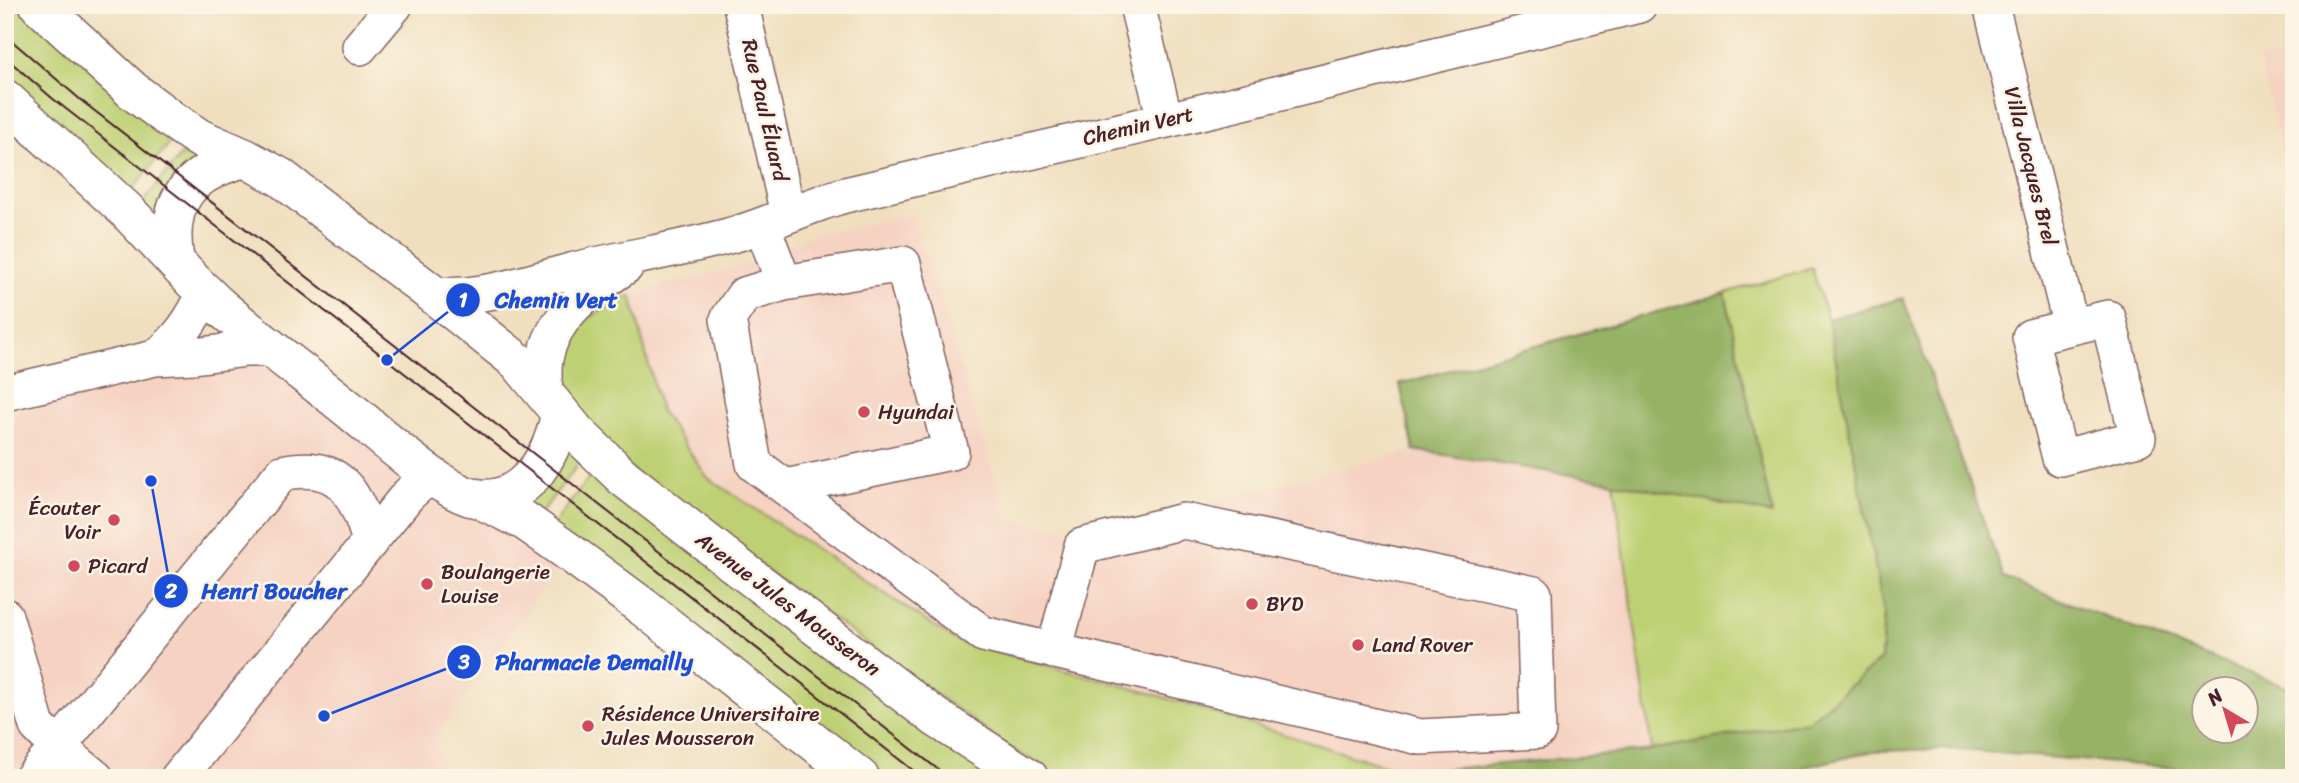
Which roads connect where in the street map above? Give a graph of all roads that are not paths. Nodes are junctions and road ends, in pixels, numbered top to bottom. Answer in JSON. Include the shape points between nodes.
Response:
{"nodes":[{"id":1,"x":38,"y":5,"type":"edge"},
{"id":2,"x":395,"y":5,"type":"edge"},
{"id":3,"x":741,"y":5,"type":"edge"},
{"id":4,"x":1137,"y":5,"type":"edge"},
{"id":5,"x":1639,"y":5,"type":"edge"},
{"id":6,"x":1991,"y":5,"type":"edge"},
{"id":7,"x":360,"y":47,"type":"dead end"},
{"id":8,"x":5,"y":99,"type":"edge"},
{"id":9,"x":1165,"y":120,"type":"junction"},
{"id":10,"x":246,"y":158,"type":"junction"},
{"id":11,"x":775,"y":219,"type":"junction"},
{"id":12,"x":640,"y":256,"type":"junction"},
{"id":13,"x":175,"y":262,"type":"junction"},
{"id":14,"x":784,"y":283,"type":"junction"},
{"id":15,"x":205,"y":293,"type":"junction"},
{"id":16,"x":434,"y":295,"type":"junction"},
{"id":17,"x":2071,"y":327,"type":"dead end"},
{"id":18,"x":273,"y":349,"type":"junction"},
{"id":19,"x":155,"y":358,"type":"junction"},
{"id":20,"x":5,"y":394,"type":"edge"},
{"id":21,"x":553,"y":403,"type":"junction"},
{"id":22,"x":434,"y":477,"type":"junction"},
{"id":23,"x":785,"y":487,"type":"junction"},
{"id":24,"x":477,"y":498,"type":"junction"},
{"id":25,"x":370,"y":541,"type":"junction"},
{"id":26,"x":5,"y":616,"type":"edge"},
{"id":27,"x":1054,"y":651,"type":"junction"},
{"id":28,"x":58,"y":747,"type":"junction"},
{"id":29,"x":32,"y":778,"type":"edge"},
{"id":30,"x":96,"y":778,"type":"edge"},
{"id":31,"x":178,"y":778,"type":"edge"},
{"id":32,"x":860,"y":778,"type":"edge"},
{"id":33,"x":1029,"y":778,"type":"edge"}],
"edges":[{"from":1,"to":10,"type":"main road","via":[[169,118],[199,138]]},
{"from":2,"to":7,"type":"street"},
{"from":3,"to":11,"type":"street","name":"Rue Paul Éluard"},
{"from":4,"to":9,"type":"street"},
{"from":5,"to":9,"type":"street","name":"Chemin Vert"},
{"from":6,"to":17,"type":"street","name":"Villa Jacques Brel"},
{"from":8,"to":13,"type":"main road","via":[[117,201]]},
{"from":9,"to":11,"type":"street","name":"Chemin Vert","via":[[845,195]]},
{"from":10,"to":13,"type":"main road","via":[[208,172],[181,198],[171,227]]},
{"from":10,"to":16,"type":"main road","name":"Avenue Jules Mousseron","via":[[291,184]]},
{"from":11,"to":12,"type":"street","name":"Chemin Vert"},
{"from":11,"to":14,"type":"street","name":"Rue Paul Éluard"},
{"from":12,"to":16,"type":"street","name":"Chemin Vert","via":[[499,291]]},
{"from":12,"to":21,"type":"street","name":"Chemin Vert","via":[[586,293],[563,319],[545,358]]},
{"from":13,"to":15,"type":"main road"},
{"from":14,"to":23,"type":"street","via":[[744,295],[727,319],[754,464]]},
{"from":14,"to":23,"type":"street","via":[[903,264],[951,452]]},
{"from":15,"to":18,"type":"main road"},
{"from":15,"to":19,"type":"street","via":[[188,326]]},
{"from":16,"to":21,"type":"main road","name":"Avenue Jules Mousseron","via":[[512,356]]},
{"from":18,"to":19,"type":"street"},
{"from":18,"to":22,"type":"main road"},
{"from":19,"to":20,"type":"street"},
{"from":21,"to":24,"type":"main road","via":[[557,431],[533,475],[510,492]]},
{"from":21,"to":33,"type":"main road","name":"Avenue Jules Mousseron","via":[[609,464],[742,570],[946,725]]},
{"from":22,"to":24,"type":"main road"},
{"from":22,"to":25,"type":"street","via":[[413,489]]},
{"from":23,"to":27,"type":"street","via":[[983,634]]},
{"from":24,"to":32,"type":"main road","via":[[525,521],[573,555]]},
{"from":25,"to":28,"type":"street","via":[[359,505],[337,479],[302,469],[282,473]]},
{"from":25,"to":31,"type":"street"},
{"from":26,"to":28,"type":"street","via":[[37,726]]},
{"from":27,"to":27,"type":"street","via":[[1420,737],[1538,731],[1534,594],[1184,521],[1082,546]]},
{"from":28,"to":29,"type":"street"},
{"from":28,"to":30,"type":"street"}]}
